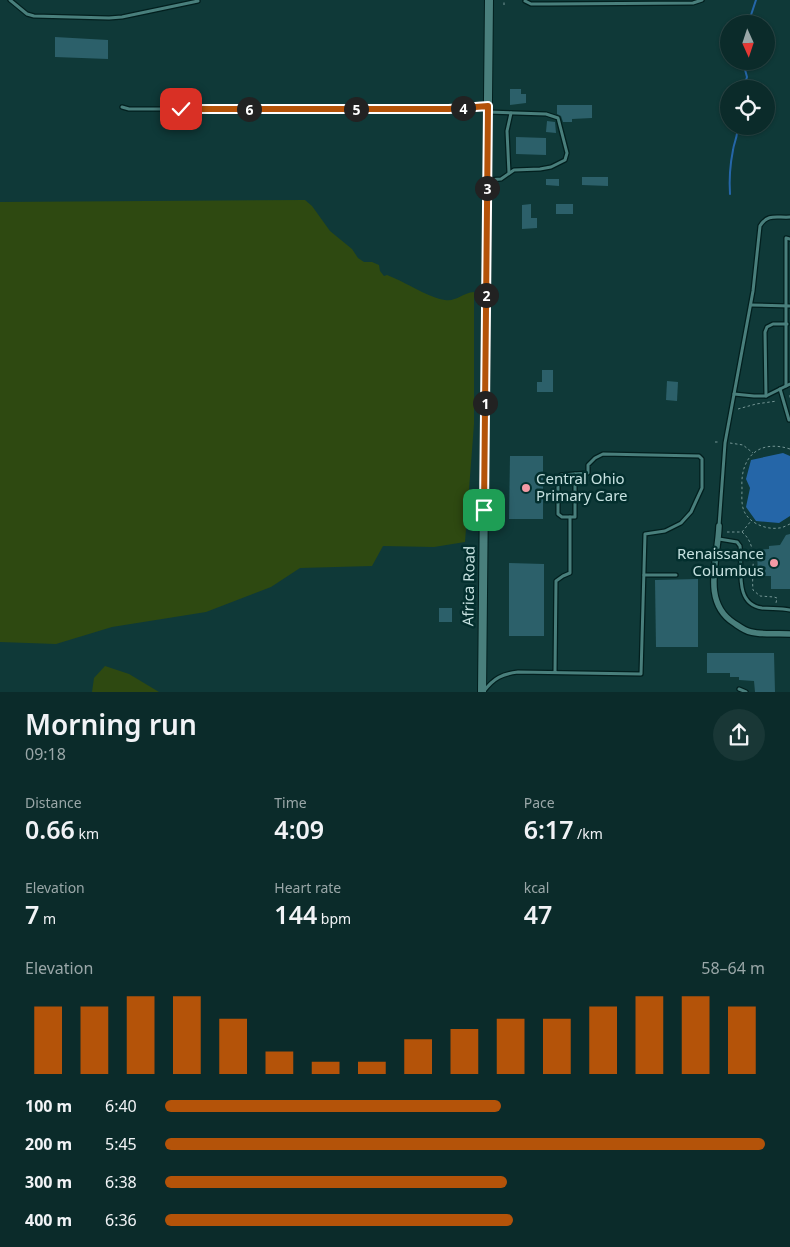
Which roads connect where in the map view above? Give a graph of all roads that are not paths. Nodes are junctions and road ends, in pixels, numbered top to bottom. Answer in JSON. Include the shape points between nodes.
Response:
{"nodes":[{"id":1,"x":10,"y":0,"type":"edge"},
{"id":2,"x":489,"y":0,"type":"edge"},
{"id":3,"x":521,"y":0,"type":"edge"},
{"id":4,"x":525,"y":0,"type":"edge"},
{"id":5,"x":702,"y":0,"type":"edge"},
{"id":6,"x":198,"y":1,"type":"dead end"},
{"id":7,"x":122,"y":107,"type":"dead end"},
{"id":8,"x":488,"y":109,"type":"junction"},
{"id":9,"x":511,"y":113,"type":"junction"},
{"id":10,"x":509,"y":174,"type":"junction"},
{"id":11,"x":487,"y":180,"type":"junction"},
{"id":12,"x":790,"y":217,"type":"edge"},
{"id":13,"x":790,"y":238,"type":"edge"},
{"id":14,"x":751,"y":305,"type":"junction"},
{"id":15,"x":788,"y":306,"type":"edge"},
{"id":16,"x":786,"y":324,"type":"junction"},
{"id":17,"x":790,"y":384,"type":"edge"},
{"id":18,"x":786,"y":386,"type":"junction"},
{"id":19,"x":780,"y":389,"type":"junction"},
{"id":20,"x":734,"y":394,"type":"junction"},
{"id":21,"x":766,"y":396,"type":"junction"},
{"id":22,"x":789,"y":420,"type":"edge"},
{"id":23,"x":575,"y":474,"type":"junction"},
{"id":24,"x":570,"y":517,"type":"junction"},
{"id":25,"x":719,"y":526,"type":"joint"},
{"id":26,"x":719,"y":539,"type":"junction"},
{"id":27,"x":644,"y":575,"type":"junction"},
{"id":28,"x":676,"y":575,"type":"dead end"},
{"id":29,"x":790,"y":610,"type":"edge"},
{"id":30,"x":790,"y":634,"type":"edge"},
{"id":31,"x":555,"y":672,"type":"junction"},
{"id":32,"x":739,"y":689,"type":"dead end"},
{"id":33,"x":483,"y":692,"type":"edge"},
{"id":34,"x":746,"y":692,"type":"edge"}],
"edges":[{"from":1,"to":6,"type":"lane","via":[[34,16],[109,18]]},
{"from":2,"to":8,"type":"street","name":"Africa Road"},
{"from":3,"to":4,"type":"lane"},
{"from":4,"to":5,"type":"lane","via":[[531,4],[693,3]]},
{"from":7,"to":8,"type":"lane"},
{"from":8,"to":9,"type":"lane"},
{"from":8,"to":11,"type":"street","name":"Africa Road"},
{"from":9,"to":10,"type":"lane","via":[[507,131]]},
{"from":9,"to":10,"type":"lane","via":[[546,114],[558,118],[567,153],[565,160],[551,167],[514,170]]},
{"from":10,"to":11,"type":"lane","via":[[501,179]]},
{"from":11,"to":33,"type":"street","name":"Africa Road"},
{"from":12,"to":14,"type":"lane","via":[[769,217],[760,226]]},
{"from":13,"to":15,"type":"lane","via":[[786,238]]},
{"from":14,"to":15,"type":"lane"},
{"from":14,"to":20,"type":"lane"},
{"from":15,"to":16,"type":"lane"},
{"from":16,"to":18,"type":"lane"},
{"from":16,"to":21,"type":"lane","via":[[767,327]]},
{"from":17,"to":18,"type":"lane"},
{"from":18,"to":19,"type":"lane"},
{"from":19,"to":21,"type":"lane"},
{"from":19,"to":22,"type":"lane"},
{"from":20,"to":21,"type":"lane"},
{"from":20,"to":25,"type":"lane","via":[[725,443]]},
{"from":23,"to":24,"type":"lane","via":[[575,517]]},
{"from":23,"to":24,"type":"lane","via":[[561,475],[558,480],[558,514]]},
{"from":23,"to":27,"type":"lane","via":[[588,473],[588,465],[603,454],[699,456],[702,459],[702,488],[691,512],[681,523],[665,531],[645,534]]},
{"from":24,"to":31,"type":"lane","via":[[570,573],[556,581]]},
{"from":25,"to":26,"type":"street"},
{"from":26,"to":29,"type":"lane","via":[[737,542],[740,546],[742,586],[750,603],[761,608]]},
{"from":26,"to":30,"type":"street","via":[[713,585],[721,612],[746,631]]},
{"from":27,"to":28,"type":"lane"},
{"from":27,"to":31,"type":"lane","via":[[641,674]]},
{"from":31,"to":33,"type":"lane","via":[[504,674]]},
{"from":32,"to":34,"type":"lane"}]}
